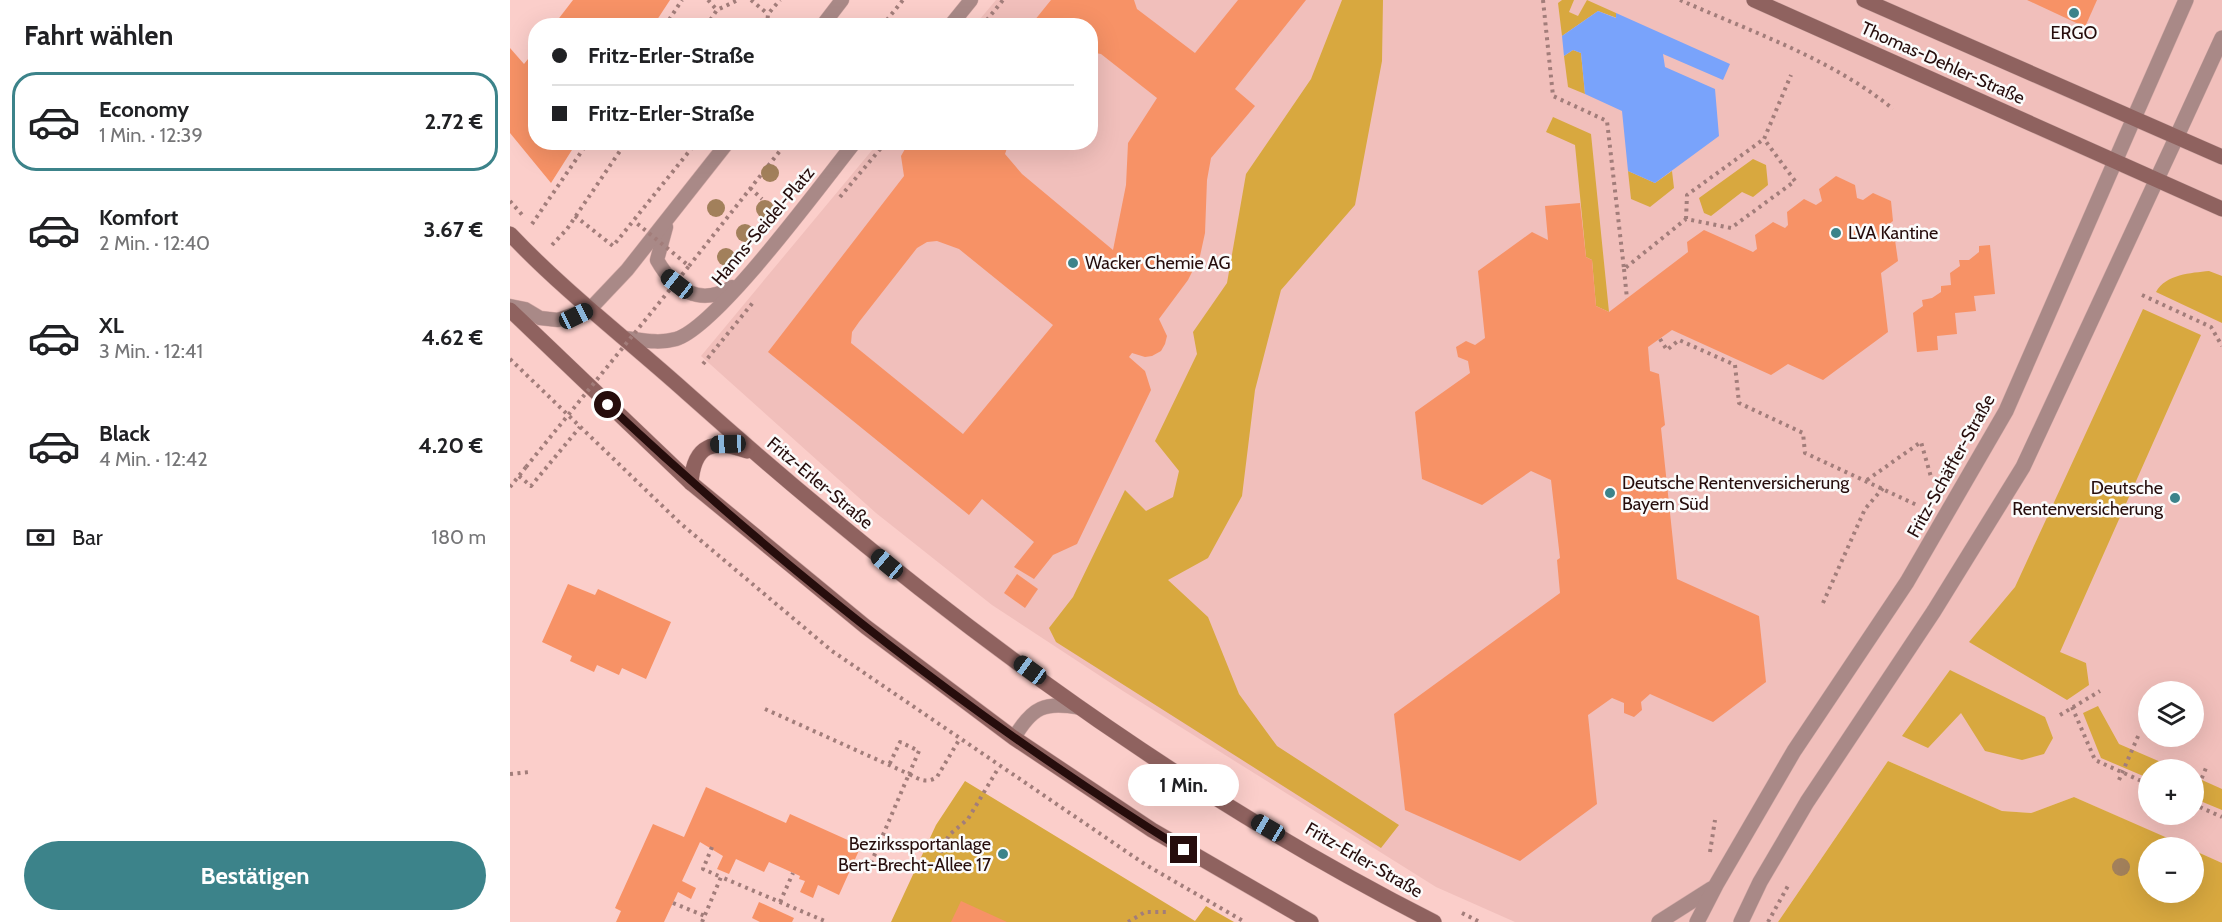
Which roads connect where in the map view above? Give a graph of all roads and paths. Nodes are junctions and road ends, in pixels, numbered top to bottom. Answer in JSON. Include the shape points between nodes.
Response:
{"nodes":[{"id":1,"x":682,"y":0,"type":"edge"},
{"id":2,"x":708,"y":0,"type":"edge"},
{"id":3,"x":738,"y":0,"type":"edge"},
{"id":4,"x":751,"y":0,"type":"edge"},
{"id":5,"x":780,"y":0,"type":"edge"},
{"id":6,"x":842,"y":0,"type":"edge"},
{"id":7,"x":903,"y":0,"type":"edge"},
{"id":8,"x":971,"y":0,"type":"edge"},
{"id":9,"x":1003,"y":0,"type":"edge"},
{"id":10,"x":1543,"y":0,"type":"edge"},
{"id":11,"x":1680,"y":0,"type":"edge"},
{"id":12,"x":1754,"y":0,"type":"edge"},
{"id":13,"x":1864,"y":0,"type":"edge"},
{"id":14,"x":2186,"y":0,"type":"edge"},
{"id":15,"x":717,"y":10,"type":"junction"},
{"id":16,"x":768,"y":14,"type":"junction"},
{"id":17,"x":670,"y":18,"type":"edge"},
{"id":18,"x":712,"y":18,"type":"edge"},
{"id":19,"x":768,"y":18,"type":"edge"},
{"id":20,"x":828,"y":18,"type":"edge"},
{"id":21,"x":888,"y":18,"type":"edge"},
{"id":22,"x":956,"y":18,"type":"edge"},
{"id":23,"x":988,"y":18,"type":"edge"},
{"id":24,"x":2222,"y":38,"type":"edge"},
{"id":25,"x":1791,"y":75,"type":"dead end"},
{"id":26,"x":1893,"y":109,"type":"dead end"},
{"id":27,"x":2134,"y":118,"type":"junction"},
{"id":28,"x":2177,"y":136,"type":"junction"},
{"id":29,"x":1764,"y":139,"type":"junction"},
{"id":30,"x":583,"y":150,"type":"edge"},
{"id":31,"x":620,"y":150,"type":"edge"},
{"id":32,"x":690,"y":150,"type":"edge"},
{"id":33,"x":722,"y":150,"type":"edge"},
{"id":34,"x":781,"y":150,"type":"edge"},
{"id":35,"x":848,"y":150,"type":"edge"},
{"id":36,"x":2222,"y":157,"type":"edge"},
{"id":37,"x":2116,"y":162,"type":"junction"},
{"id":38,"x":2157,"y":180,"type":"junction"},
{"id":39,"x":750,"y":188,"type":"junction"},
{"id":40,"x":762,"y":199,"type":"dead end"},
{"id":41,"x":2222,"y":210,"type":"edge"},
{"id":42,"x":670,"y":215,"type":"junction"},
{"id":43,"x":575,"y":216,"type":"junction"},
{"id":44,"x":1686,"y":219,"type":"junction"},
{"id":45,"x":634,"y":221,"type":"junction"},
{"id":46,"x":532,"y":224,"type":"dead end"},
{"id":47,"x":510,"y":234,"type":"edge"},
{"id":48,"x":552,"y":245,"type":"dead end"},
{"id":49,"x":689,"y":266,"type":"junction"},
{"id":50,"x":1624,"y":269,"type":"junction"},
{"id":51,"x":742,"y":281,"type":"junction"},
{"id":52,"x":2142,"y":295,"type":"dead end"},
{"id":53,"x":1627,"y":299,"type":"dead end"},
{"id":54,"x":510,"y":308,"type":"edge"},
{"id":55,"x":591,"y":308,"type":"junction"},
{"id":56,"x":625,"y":338,"type":"junction"},
{"id":57,"x":1660,"y":339,"type":"dead end"},
{"id":58,"x":2222,"y":346,"type":"edge"},
{"id":59,"x":510,"y":359,"type":"edge"},
{"id":60,"x":580,"y":427,"type":"junction"},
{"id":61,"x":755,"y":454,"type":"junction"},
{"id":62,"x":519,"y":476,"type":"junction"},
{"id":63,"x":1931,"y":477,"type":"dead end"},
{"id":64,"x":1866,"y":481,"type":"junction"},
{"id":65,"x":691,"y":483,"type":"junction"},
{"id":66,"x":510,"y":487,"type":"edge"},
{"id":67,"x":1883,"y":488,"type":"junction"},
{"id":68,"x":1919,"y":506,"type":"dead end"},
{"id":69,"x":1823,"y":603,"type":"dead end"},
{"id":70,"x":2100,"y":691,"type":"dead end"},
{"id":71,"x":2072,"y":707,"type":"junction"},
{"id":72,"x":765,"y":709,"type":"dead end"},
{"id":73,"x":1083,"y":709,"type":"junction"},
{"id":74,"x":2060,"y":715,"type":"dead end"},
{"id":75,"x":2138,"y":736,"type":"edge"},
{"id":76,"x":1014,"y":738,"type":"junction"},
{"id":77,"x":959,"y":740,"type":"junction"},
{"id":78,"x":889,"y":765,"type":"junction"},
{"id":79,"x":999,"y":767,"type":"junction"},
{"id":80,"x":2206,"y":768,"type":"dead end"},
{"id":81,"x":529,"y":772,"type":"dead end"},
{"id":82,"x":2122,"y":773,"type":"junction"},
{"id":83,"x":2204,"y":773,"type":"edge"},
{"id":84,"x":510,"y":774,"type":"edge"},
{"id":85,"x":909,"y":774,"type":"junction"},
{"id":86,"x":2120,"y":780,"type":"dead end"},
{"id":87,"x":2138,"y":780,"type":"edge"},
{"id":88,"x":2204,"y":809,"type":"edge"},
{"id":89,"x":2222,"y":817,"type":"edge"},
{"id":90,"x":712,"y":848,"type":"dead end"},
{"id":91,"x":871,"y":863,"type":"dead end"},
{"id":92,"x":946,"y":868,"type":"dead end"},
{"id":93,"x":793,"y":873,"type":"dead end"},
{"id":94,"x":721,"y":878,"type":"junction"},
{"id":95,"x":1789,"y":884,"type":"dead end"},
{"id":96,"x":1716,"y":885,"type":"junction"},
{"id":97,"x":780,"y":902,"type":"junction"},
{"id":98,"x":673,"y":903,"type":"dead end"},
{"id":99,"x":1169,"y":912,"type":"dead end"},
{"id":100,"x":1462,"y":913,"type":"dead end"},
{"id":101,"x":705,"y":916,"type":"junction"},
{"id":102,"x":702,"y":922,"type":"edge"},
{"id":103,"x":827,"y":922,"type":"edge"},
{"id":104,"x":1128,"y":922,"type":"edge"},
{"id":105,"x":1245,"y":922,"type":"edge"},
{"id":106,"x":1311,"y":922,"type":"edge"},
{"id":107,"x":1434,"y":922,"type":"edge"},
{"id":108,"x":1480,"y":922,"type":"edge"},
{"id":109,"x":1659,"y":922,"type":"edge"},
{"id":110,"x":1697,"y":922,"type":"edge"},
{"id":111,"x":1741,"y":922,"type":"edge"},
{"id":112,"x":1768,"y":922,"type":"edge"}],
"edges":[{"from":1,"to":17,"type":"path"},
{"from":2,"to":15,"type":"path"},
{"from":3,"to":15,"type":"path"},
{"from":4,"to":16,"type":"path"},
{"from":5,"to":16,"type":"path"},
{"from":6,"to":20,"type":"lane"},
{"from":7,"to":21,"type":"path"},
{"from":8,"to":22,"type":"lane"},
{"from":9,"to":23,"type":"path"},
{"from":10,"to":50,"type":"path","via":[[1554,96],[1607,121]]},
{"from":11,"to":26,"type":"path","via":[[1829,67]]},
{"from":12,"to":37,"type":"main road","name":"Thomas-Dehler-Straße"},
{"from":13,"to":27,"type":"main road","name":"Thomas-Dehler-Straße"},
{"from":14,"to":27,"type":"street","name":"Fritz-Schäffer-Straße"},
{"from":15,"to":18,"type":"path"},
{"from":16,"to":19,"type":"path"},
{"from":24,"to":28,"type":"street"},
{"from":25,"to":29,"type":"path"},
{"from":27,"to":28,"type":"main road","name":"Thomas-Dehler-Straße"},
{"from":27,"to":37,"type":"street","name":"Fritz-Schäffer-Straße"},
{"from":28,"to":36,"type":"main road","name":"Thomas-Dehler-Straße"},
{"from":28,"to":38,"type":"street"},
{"from":29,"to":44,"type":"path","via":[[1687,195]]},
{"from":29,"to":44,"type":"path","via":[[1795,181],[1731,228]]},
{"from":30,"to":46,"type":"path"},
{"from":31,"to":43,"type":"path"},
{"from":32,"to":45,"type":"path"},
{"from":33,"to":42,"type":"lane"},
{"from":34,"to":39,"type":"path"},
{"from":35,"to":51,"type":"lane","name":"Hanns-Seidel-Platz"},
{"from":37,"to":38,"type":"main road","name":"Thomas-Dehler-Straße"},
{"from":37,"to":96,"type":"street","name":"Fritz-Schäffer-Straße","via":[[2006,411],[1931,543],[1794,751]]},
{"from":38,"to":41,"type":"main road","name":"Thomas-Dehler-Straße"},
{"from":38,"to":111,"type":"street","via":[[2023,467],[1934,611],[1807,802]]},
{"from":39,"to":40,"type":"path"},
{"from":39,"to":49,"type":"path","bridge":true},
{"from":42,"to":51,"type":"lane","via":[[657,260],[666,276],[688,293],[705,297]]},
{"from":42,"to":55,"type":"lane"},
{"from":43,"to":45,"type":"path","via":[[613,246]]},
{"from":43,"to":48,"type":"path"},
{"from":44,"to":50,"type":"path"},
{"from":45,"to":49,"type":"path","bridge":true},
{"from":47,"to":55,"type":"main road","name":"Fritz-Erler-Straße"},
{"from":49,"to":62,"type":"path","bridge":true},
{"from":50,"to":53,"type":"path"},
{"from":51,"to":56,"type":"lane","name":"Hanns-Seidel-Platz","via":[[704,322],[677,339],[654,342]]},
{"from":52,"to":58,"type":"path","via":[[2211,327]]},
{"from":54,"to":55,"type":"lane","via":[[558,320]]},
{"from":54,"to":65,"type":"main road"},
{"from":55,"to":56,"type":"main road","name":"Fritz-Erler-Straße"},
{"from":56,"to":61,"type":"main road","name":"Fritz-Erler-Straße"},
{"from":57,"to":64,"type":"path","via":[[1667,350],[1679,340],[1735,365],[1739,403],[1803,433],[1805,453]]},
{"from":59,"to":60,"type":"path"},
{"from":60,"to":62,"type":"path","via":[[531,486]]},
{"from":60,"to":77,"type":"path","via":[[680,523],[832,651]]},
{"from":61,"to":65,"type":"main road","via":[[728,444],[711,445],[699,454]]},
{"from":61,"to":73,"type":"main road","name":"Fritz-Erler-Straße","via":[[887,564]]},
{"from":62,"to":66,"type":"path"},
{"from":63,"to":64,"type":"path","via":[[1921,442]]},
{"from":64,"to":67,"type":"path"},
{"from":65,"to":76,"type":"main road","via":[[866,627]]},
{"from":67,"to":68,"type":"path"},
{"from":67,"to":69,"type":"path","via":[[1865,508]]},
{"from":70,"to":71,"type":"path"},
{"from":71,"to":74,"type":"path"},
{"from":71,"to":82,"type":"path","via":[[2095,760]]},
{"from":72,"to":78,"type":"path"},
{"from":73,"to":76,"type":"lane","via":[[1059,704],[1036,709]]},
{"from":73,"to":107,"type":"main road","name":"Fritz-Erler-Straße","via":[[1249,817]]},
{"from":75,"to":82,"type":"path"},
{"from":76,"to":106,"type":"main road","via":[[1152,830]]},
{"from":77,"to":79,"type":"path"},
{"from":77,"to":85,"type":"path","via":[[937,777],[924,781]]},
{"from":78,"to":85,"type":"path"},
{"from":78,"to":85,"type":"path","via":[[900,742],[919,751]]},
{"from":79,"to":92,"type":"path","via":[[968,819],[948,835],[936,862]]},
{"from":79,"to":105,"type":"path","via":[[1146,865]]},
{"from":80,"to":83,"type":"path"},
{"from":81,"to":84,"type":"path"},
{"from":82,"to":86,"type":"path"},
{"from":82,"to":87,"type":"path"},
{"from":85,"to":91,"type":"path"},
{"from":88,"to":89,"type":"path"},
{"from":90,"to":94,"type":"path","via":[[703,869]]},
{"from":93,"to":97,"type":"path"},
{"from":94,"to":97,"type":"path"},
{"from":94,"to":101,"type":"path"},
{"from":95,"to":112,"type":"path"},
{"from":96,"to":109,"type":"street"},
{"from":96,"to":110,"type":"street","name":"Fritz-Schäffer-Straße"},
{"from":97,"to":103,"type":"path"},
{"from":98,"to":101,"type":"path"},
{"from":99,"to":104,"type":"path","via":[[1145,912]]},
{"from":100,"to":108,"type":"path"},
{"from":101,"to":102,"type":"path"}]}
